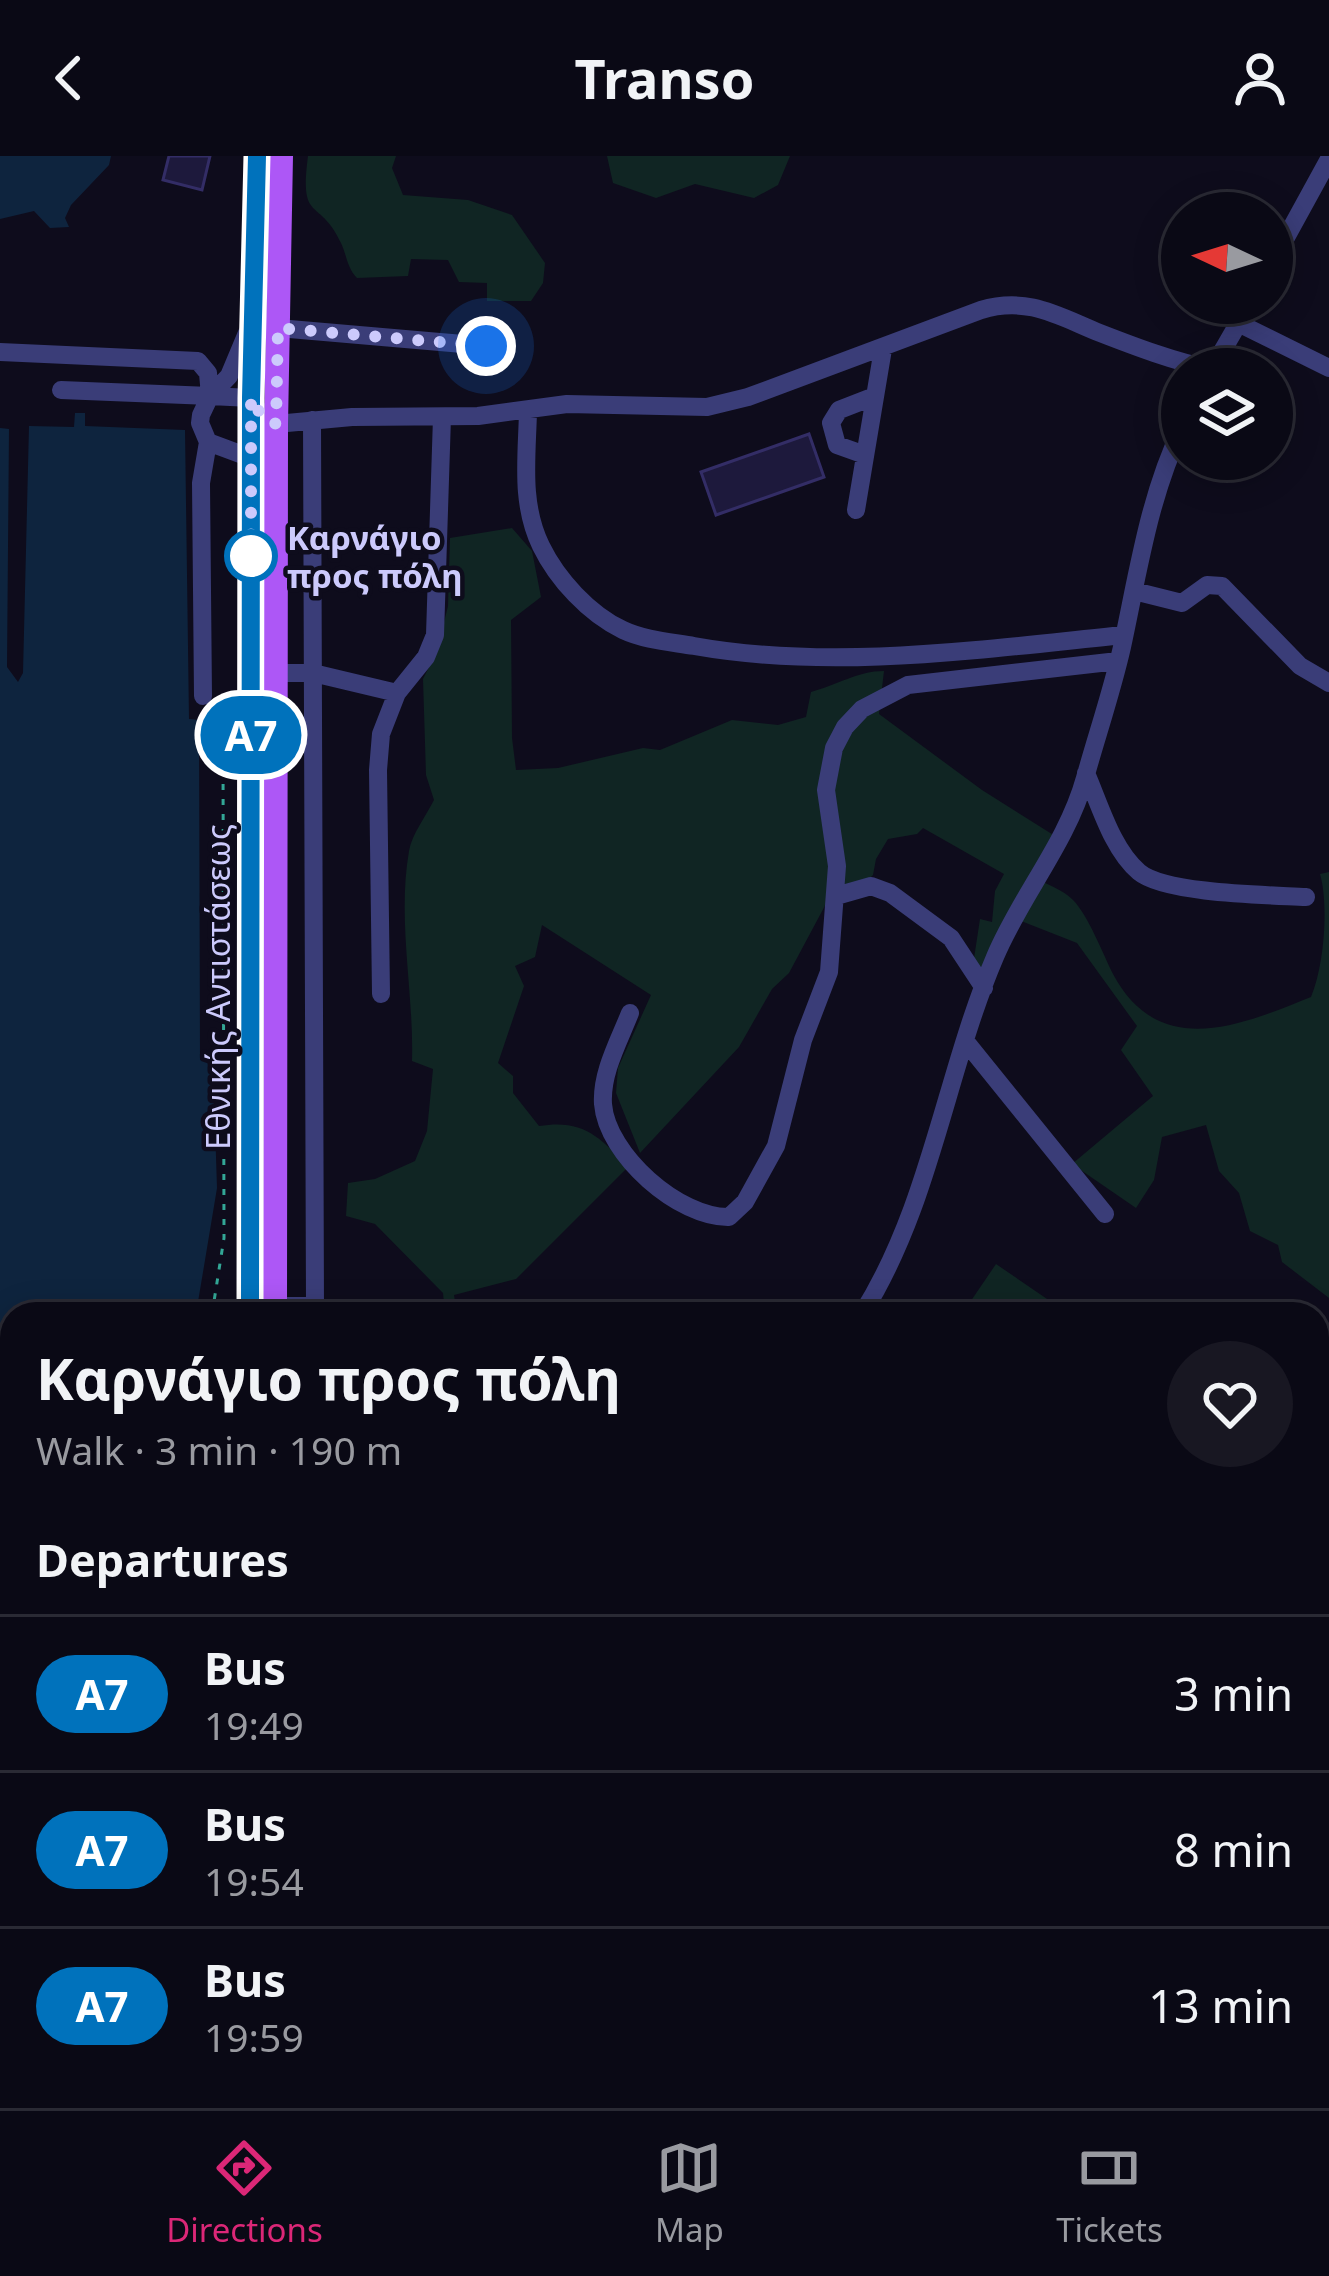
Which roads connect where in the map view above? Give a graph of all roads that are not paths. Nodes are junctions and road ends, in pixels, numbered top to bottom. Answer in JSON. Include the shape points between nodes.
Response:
{"nodes":[{"id":1,"x":257,"y":156,"type":"edge"},
{"id":2,"x":281,"y":156,"type":"edge"},
{"id":3,"x":1329,"y":159,"type":"edge"},
{"id":4,"x":1293,"y":225,"type":"edge"},
{"id":5,"x":252,"y":320,"type":"junction"},
{"id":6,"x":1240,"y":324,"type":"edge"},
{"id":7,"x":278,"y":328,"type":"junction"},
{"id":8,"x":486,"y":346,"type":"dead end"},
{"id":9,"x":883,"y":349,"type":"junction"},
{"id":10,"x":0,"y":352,"type":"edge"},
{"id":11,"x":1161,"y":354,"type":"edge"},
{"id":12,"x":1329,"y":368,"type":"edge"},
{"id":13,"x":61,"y":391,"type":"dead end"},
{"id":14,"x":210,"y":396,"type":"junction"},
{"id":15,"x":875,"y":396,"type":"junction"},
{"id":16,"x":251,"y":398,"type":"junction"},
{"id":17,"x":528,"y":411,"type":"junction"},
{"id":18,"x":442,"y":417,"type":"junction"},
{"id":19,"x":312,"y":420,"type":"junction"},
{"id":20,"x":276,"y":424,"type":"junction"},
{"id":21,"x":208,"y":442,"type":"junction"},
{"id":22,"x":865,"y":455,"type":"junction"},
{"id":23,"x":251,"y":458,"type":"junction"},
{"id":24,"x":1161,"y":480,"type":"edge"},
{"id":25,"x":856,"y":510,"type":"dead end"},
{"id":26,"x":1134,"y":591,"type":"junction"},
{"id":27,"x":1124,"y":635,"type":"junction"},
{"id":28,"x":1118,"y":661,"type":"junction"},
{"id":29,"x":275,"y":673,"type":"junction"},
{"id":30,"x":313,"y":673,"type":"junction"},
{"id":31,"x":1329,"y":683,"type":"edge"},
{"id":32,"x":397,"y":693,"type":"junction"},
{"id":33,"x":203,"y":696,"type":"road end"},
{"id":34,"x":1087,"y":773,"type":"junction"},
{"id":35,"x":836,"y":896,"type":"junction"},
{"id":36,"x":1306,"y":897,"type":"dead end"},
{"id":37,"x":314,"y":975,"type":"junction"},
{"id":38,"x":275,"y":976,"type":"junction"},
{"id":39,"x":984,"y":988,"type":"junction"},
{"id":40,"x":381,"y":994,"type":"dead end"},
{"id":41,"x":630,"y":1013,"type":"dead end"},
{"id":42,"x":275,"y":1042,"type":"junction"},
{"id":43,"x":314,"y":1042,"type":"junction"},
{"id":44,"x":966,"y":1042,"type":"junction"},
{"id":45,"x":275,"y":1191,"type":"junction"},
{"id":46,"x":315,"y":1191,"type":"junction"},
{"id":47,"x":1105,"y":1214,"type":"dead end"},
{"id":48,"x":259,"y":1302,"type":"edge"},
{"id":49,"x":260,"y":1302,"type":"edge"},
{"id":50,"x":315,"y":1302,"type":"edge"},
{"id":51,"x":869,"y":1302,"type":"edge"}],
"edges":[{"from":1,"to":5,"type":"main road","name":"Εθνικής Αντιστάσεως"},
{"from":2,"to":7,"type":"main road","name":"Εθνικής Αντιστάσεως"},
{"from":3,"to":4,"type":"street"},
{"from":5,"to":14,"type":"street","via":[[229,376]]},
{"from":5,"to":16,"type":"main road","name":"Εθνικής Αντιστάσεως"},
{"from":6,"to":12,"type":"street"},
{"from":7,"to":8,"type":"street"},
{"from":7,"to":20,"type":"main road","name":"Εθνικής Αντιστάσεως"},
{"from":9,"to":11,"type":"street","via":[[981,310],[1025,304]]},
{"from":9,"to":15,"type":"street"},
{"from":9,"to":17,"type":"street","via":[[707,407],[567,404]]},
{"from":10,"to":14,"type":"street","via":[[198,361]]},
{"from":13,"to":14,"type":"street"},
{"from":14,"to":16,"type":"street"},
{"from":14,"to":21,"type":"street","via":[[200,424]]},
{"from":15,"to":22,"type":"street"},
{"from":15,"to":22,"type":"street","via":[[839,410],[831,423],[837,446]]},
{"from":16,"to":20,"type":"street"},
{"from":16,"to":23,"type":"main road","name":"Εθνικής Αντιστάσεως"},
{"from":17,"to":18,"type":"street"},
{"from":17,"to":27,"type":"street","via":[[525,492],[541,547],[569,588],[620,629],[719,651],[802,657]]},
{"from":18,"to":19,"type":"street"},
{"from":18,"to":32,"type":"street","via":[[435,635]]},
{"from":19,"to":20,"type":"street"},
{"from":19,"to":30,"type":"street"},
{"from":20,"to":29,"type":"main road","name":"Εθνικής Αντιστάσεως"},
{"from":21,"to":23,"type":"street"},
{"from":21,"to":33,"type":"street","via":[[201,483]]},
{"from":22,"to":25,"type":"street"},
{"from":23,"to":48,"type":"main road","name":"Εθνικής Αντιστάσεως"},
{"from":24,"to":26,"type":"street"},
{"from":26,"to":27,"type":"street"},
{"from":26,"to":31,"type":"street","via":[[1182,603],[1208,585],[1222,586],[1300,665]]},
{"from":27,"to":28,"type":"street"},
{"from":28,"to":34,"type":"street"},
{"from":28,"to":35,"type":"street","via":[[934,680],[862,709],[841,733],[829,769]]},
{"from":29,"to":30,"type":"street"},
{"from":29,"to":38,"type":"main road","name":"Εθνικής Αντιστάσεως"},
{"from":30,"to":32,"type":"street"},
{"from":30,"to":37,"type":"street"},
{"from":32,"to":40,"type":"street","via":[[378,753]]},
{"from":34,"to":36,"type":"street","via":[[1125,856],[1150,880]]},
{"from":34,"to":39,"type":"street"},
{"from":35,"to":39,"type":"street","via":[[871,886],[890,893],[951,938]]},
{"from":35,"to":41,"type":"street","via":[[829,972],[781,1132],[745,1202],[729,1216],[713,1216],[650,1181],[617,1146],[603,1090]]},
{"from":37,"to":38,"type":"street"},
{"from":37,"to":43,"type":"street"},
{"from":38,"to":42,"type":"main road","name":"Εθνικής Αντιστάσεως"},
{"from":39,"to":44,"type":"street"},
{"from":42,"to":43,"type":"street"},
{"from":42,"to":45,"type":"main road","name":"Εθνικής Αντιστάσεως"},
{"from":43,"to":46,"type":"street"},
{"from":44,"to":47,"type":"street"},
{"from":44,"to":51,"type":"street","via":[[918,1197]]},
{"from":45,"to":46,"type":"street"},
{"from":45,"to":49,"type":"main road","name":"Εθνικής Αντιστάσεως"},
{"from":46,"to":50,"type":"street"}]}
